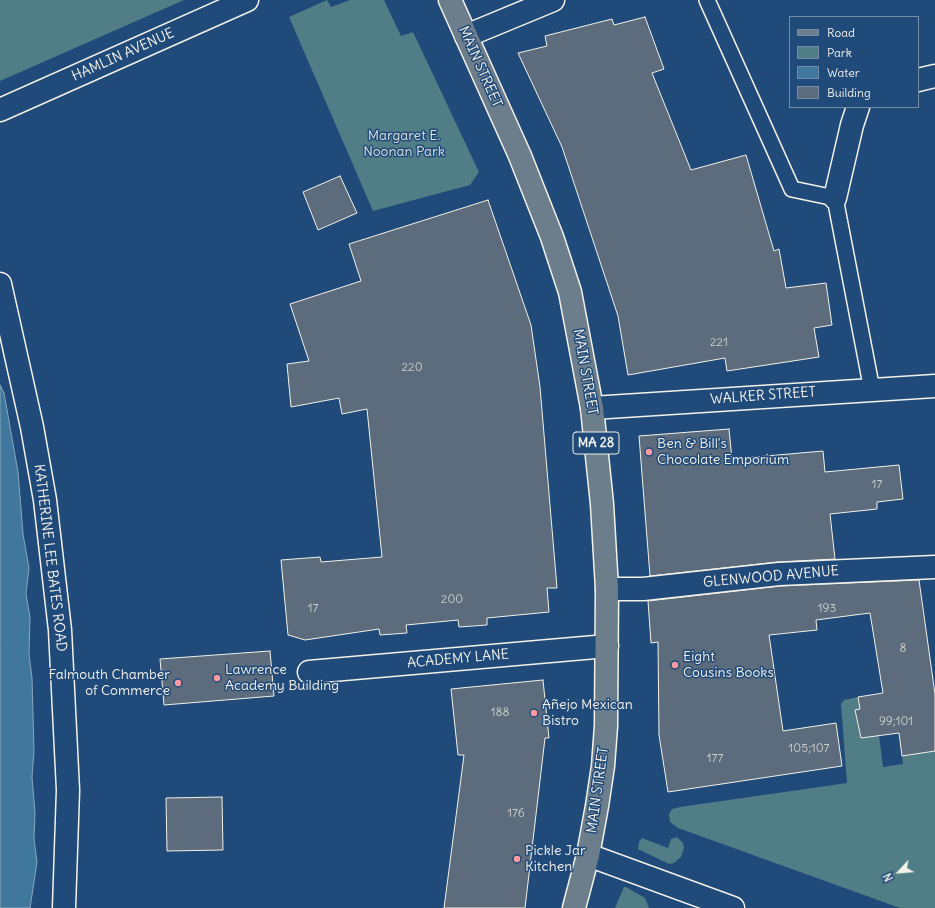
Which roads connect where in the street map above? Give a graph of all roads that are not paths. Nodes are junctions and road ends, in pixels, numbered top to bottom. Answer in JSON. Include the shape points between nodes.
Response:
{"nodes":[{"id":1,"x":247,"y":0,"type":"edge"},
{"id":2,"x":450,"y":0,"type":"edge"},
{"id":3,"x":553,"y":0,"type":"edge"},
{"id":4,"x":707,"y":0,"type":"edge"},
{"id":5,"x":466,"y":36,"type":"junction"},
{"id":6,"x":935,"y":76,"type":"edge"},
{"id":7,"x":919,"y":80,"type":"edge"},
{"id":8,"x":858,"y":108,"type":"edge"},
{"id":9,"x":0,"y":110,"type":"edge"},
{"id":10,"x":835,"y":198,"type":"junction"},
{"id":11,"x":0,"y":284,"type":"edge"},
{"id":12,"x":935,"y":386,"type":"edge"},
{"id":13,"x":872,"y":390,"type":"junction"},
{"id":14,"x":592,"y":408,"type":"junction"},
{"id":15,"x":935,"y":567,"type":"edge"},
{"id":16,"x":607,"y":589,"type":"junction"},
{"id":17,"x":607,"y":646,"type":"junction"},
{"id":18,"x":309,"y":672,"type":"dead end"},
{"id":19,"x":588,"y":855,"type":"junction"},
{"id":20,"x":64,"y":908,"type":"edge"},
{"id":21,"x":574,"y":908,"type":"edge"},
{"id":22,"x":733,"y":908,"type":"edge"}],
"edges":[{"from":1,"to":9,"type":"street","name":"HAMLIN AVENUE"},
{"from":2,"to":5,"type":"main road","name":"MAIN STREET","number":"MA 28"},
{"from":3,"to":5,"type":"street"},
{"from":4,"to":10,"type":"lane","via":[[792,189]]},
{"from":5,"to":14,"type":"main road","name":"MAIN STREET","number":"MA 28","via":[[520,156],[552,237],[570,292]]},
{"from":6,"to":7,"type":"street"},
{"from":8,"to":10,"type":"street"},
{"from":10,"to":13,"type":"lane"},
{"from":11,"to":20,"type":"street","name":"KATHERINE LEE BATES ROAD","via":[[32,427],[45,500],[60,630],[68,790]]},
{"from":12,"to":13,"type":"street","name":"WALKER STREET"},
{"from":13,"to":14,"type":"street","name":"WALKER STREET"},
{"from":14,"to":16,"type":"main road","name":"MAIN STREET","number":"MA 28","via":[[602,504]]},
{"from":15,"to":16,"type":"street","name":"GLENWOOD AVENUE","via":[[779,574],[643,589]]},
{"from":16,"to":17,"type":"main road","name":"MAIN STREET","number":"MA 28"},
{"from":17,"to":18,"type":"street","name":"ACADEMY LANE"},
{"from":17,"to":19,"type":"main road","name":"MAIN STREET","number":"MA 28","via":[[603,766]]},
{"from":19,"to":21,"type":"main road","name":"MAIN STREET","number":"MA 28"},
{"from":19,"to":22,"type":"street"}]}
